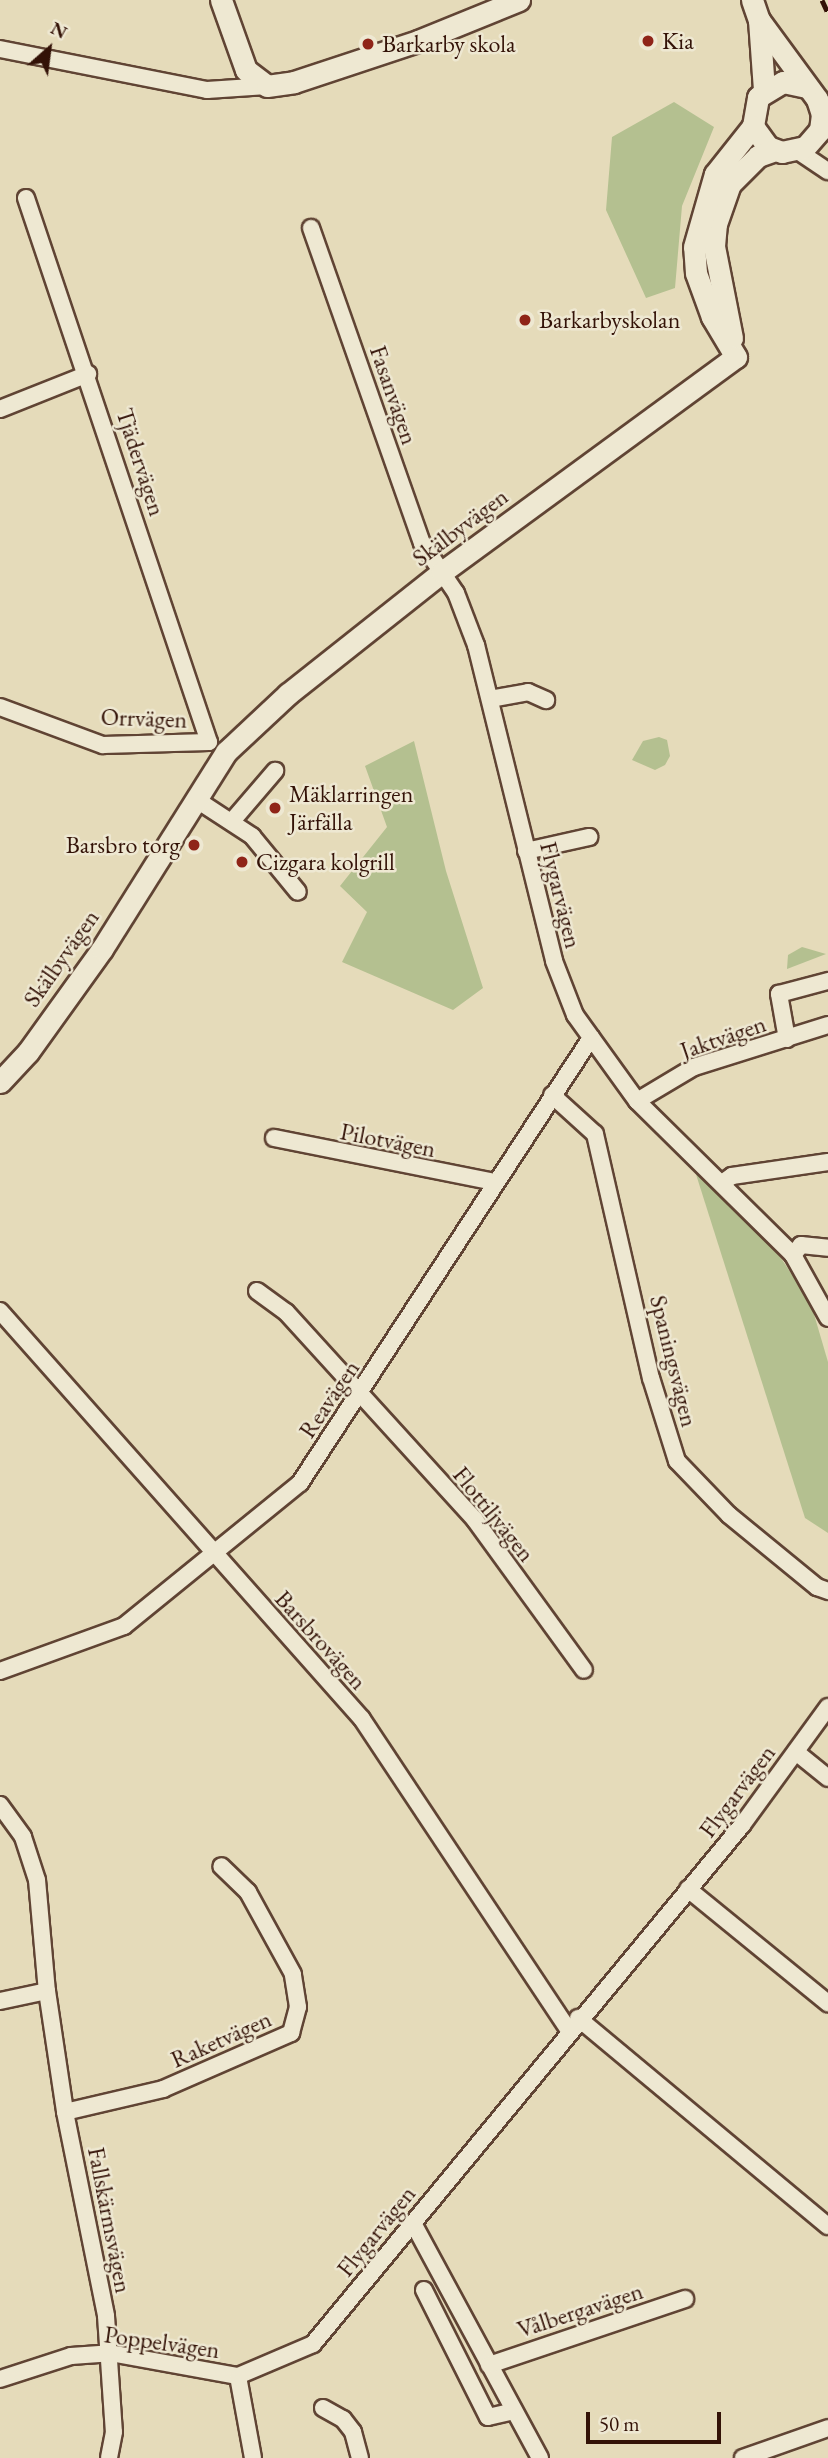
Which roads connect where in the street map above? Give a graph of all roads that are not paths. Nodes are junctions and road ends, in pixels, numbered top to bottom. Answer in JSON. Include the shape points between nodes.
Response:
{"nodes":[{"id":1,"x":221,"y":0,"type":"edge"},
{"id":2,"x":519,"y":0,"type":"edge"},
{"id":3,"x":755,"y":10,"type":"edge"},
{"id":4,"x":0,"y":49,"type":"edge"},
{"id":5,"x":267,"y":86,"type":"junction"},
{"id":6,"x":806,"y":88,"type":"junction"},
{"id":7,"x":764,"y":90,"type":"junction"},
{"id":8,"x":753,"y":126,"type":"junction"},
{"id":9,"x":825,"y":127,"type":"edge"},
{"id":10,"x":775,"y":150,"type":"junction"},
{"id":11,"x":798,"y":151,"type":"junction"},
{"id":12,"x":828,"y":171,"type":"edge"},
{"id":13,"x":26,"y":198,"type":"dead end"},
{"id":14,"x":311,"y":228,"type":"dead end"},
{"id":15,"x":736,"y":357,"type":"junction"},
{"id":16,"x":88,"y":374,"type":"junction"},
{"id":17,"x":0,"y":409,"type":"edge"},
{"id":18,"x":442,"y":572,"type":"junction"},
{"id":19,"x":489,"y":699,"type":"junction"},
{"id":20,"x":546,"y":701,"type":"dead end"},
{"id":21,"x":0,"y":706,"type":"edge"},
{"id":22,"x":217,"y":747,"type":"junction"},
{"id":23,"x":275,"y":771,"type":"dead end"},
{"id":24,"x":197,"y":800,"type":"junction"},
{"id":25,"x":233,"y":820,"type":"junction"},
{"id":26,"x":589,"y":837,"type":"dead end"},
{"id":27,"x":526,"y":851,"type":"junction"},
{"id":28,"x":299,"y":892,"type":"dead end"},
{"id":29,"x":828,"y":981,"type":"edge"},
{"id":30,"x":828,"y":1025,"type":"edge"},
{"id":31,"x":591,"y":1038,"type":"junction"},
{"id":32,"x":787,"y":1039,"type":"junction"},
{"id":33,"x":0,"y":1082,"type":"edge"},
{"id":34,"x":552,"y":1095,"type":"junction"},
{"id":35,"x":637,"y":1101,"type":"junction"},
{"id":36,"x":274,"y":1138,"type":"dead end"},
{"id":37,"x":828,"y":1162,"type":"edge"},
{"id":38,"x":494,"y":1182,"type":"junction"},
{"id":39,"x":722,"y":1183,"type":"junction"},
{"id":40,"x":828,"y":1248,"type":"edge"},
{"id":41,"x":793,"y":1255,"type":"junction"},
{"id":42,"x":257,"y":1291,"type":"dead end"},
{"id":43,"x":0,"y":1311,"type":"edge"},
{"id":44,"x":828,"y":1318,"type":"edge"},
{"id":45,"x":360,"y":1394,"type":"junction"},
{"id":46,"x":212,"y":1555,"type":"junction"},
{"id":47,"x":828,"y":1591,"type":"edge"},
{"id":48,"x":584,"y":1670,"type":"dead end"},
{"id":49,"x":0,"y":1671,"type":"edge"},
{"id":50,"x":828,"y":1707,"type":"edge"},
{"id":51,"x":796,"y":1752,"type":"junction"},
{"id":52,"x":828,"y":1778,"type":"edge"},
{"id":53,"x":0,"y":1805,"type":"edge"},
{"id":54,"x":221,"y":1866,"type":"dead end"},
{"id":55,"x":688,"y":1889,"type":"junction"},
{"id":56,"x":47,"y":1991,"type":"junction"},
{"id":57,"x":0,"y":2001,"type":"edge"},
{"id":58,"x":828,"y":2003,"type":"edge"},
{"id":59,"x":574,"y":2024,"type":"junction"},
{"id":60,"x":65,"y":2112,"type":"junction"},
{"id":61,"x":413,"y":2223,"type":"junction"},
{"id":62,"x":828,"y":2226,"type":"edge"},
{"id":63,"x":425,"y":2290,"type":"dead end"},
{"id":64,"x":685,"y":2299,"type":"dead end"},
{"id":65,"x":110,"y":2353,"type":"junction"},
{"id":66,"x":489,"y":2365,"type":"junction"},
{"id":67,"x":238,"y":2376,"type":"junction"},
{"id":68,"x":0,"y":2379,"type":"edge"},
{"id":69,"x":323,"y":2407,"type":"dead end"},
{"id":70,"x":514,"y":2411,"type":"junction"},
{"id":71,"x":828,"y":2428,"type":"edge"},
{"id":72,"x":109,"y":2458,"type":"edge"},
{"id":73,"x":253,"y":2458,"type":"edge"},
{"id":74,"x":360,"y":2458,"type":"edge"},
{"id":75,"x":540,"y":2458,"type":"edge"},
{"id":76,"x":743,"y":2458,"type":"edge"}],
"edges":[{"from":1,"to":5,"type":"street","via":[[246,69]]},
{"from":2,"to":5,"type":"street","via":[[393,49],[294,82]]},
{"from":3,"to":6,"type":"street"},
{"from":3,"to":7,"type":"street"},
{"from":4,"to":5,"type":"street","via":[[207,90]]},
{"from":6,"to":7,"type":"street","via":[[783,82]]},
{"from":6,"to":9,"type":"street","via":[[821,106]]},
{"from":7,"to":8,"type":"street","via":[[753,107]]},
{"from":8,"to":10,"type":"street","via":[[762,142]]},
{"from":8,"to":15,"type":"street","via":[[715,174],[694,247],[696,273],[712,317]]},
{"from":9,"to":11,"type":"street"},
{"from":10,"to":11,"type":"street"},
{"from":10,"to":15,"type":"street","via":[[758,156],[730,184],[716,224],[714,246]]},
{"from":11,"to":12,"type":"street"},
{"from":13,"to":16,"type":"street","name":"Tjädervägen"},
{"from":14,"to":18,"type":"street","name":"Fasanvägen","via":[[422,543]]},
{"from":15,"to":18,"type":"street","name":"Skälbyvägen"},
{"from":16,"to":17,"type":"street"},
{"from":16,"to":22,"type":"street","name":"Tjädervägen"},
{"from":18,"to":19,"type":"street","name":"Flygarvägen","via":[[476,645]]},
{"from":18,"to":22,"type":"street","name":"Skälbyvägen"},
{"from":19,"to":20,"type":"street","via":[[528,692]]},
{"from":19,"to":27,"type":"street","name":"Flygarvägen"},
{"from":21,"to":22,"type":"street","name":"Orrvägen","via":[[103,744]]},
{"from":22,"to":24,"type":"street","name":"Skälbyvägen"},
{"from":23,"to":25,"type":"street"},
{"from":24,"to":25,"type":"street"},
{"from":24,"to":33,"type":"street","name":"Skälbyvägen","via":[[102,948],[28,1052]]},
{"from":25,"to":28,"type":"street"},
{"from":26,"to":27,"type":"street"},
{"from":27,"to":31,"type":"street","name":"Flygarvägen","via":[[554,961],[575,1015]]},
{"from":29,"to":32,"type":"street","name":"Jaktvägen","via":[[779,993]]},
{"from":30,"to":32,"type":"street","name":"Jaktvägen"},
{"from":31,"to":34,"type":"street","name":"Reavägen"},
{"from":31,"to":35,"type":"street","name":"Flygarvägen"},
{"from":32,"to":35,"type":"street","name":"Jaktvägen","via":[[694,1067]]},
{"from":34,"to":38,"type":"street","name":"Reavägen"},
{"from":34,"to":47,"type":"street","name":"Spaningsvägen","via":[[595,1134],[651,1378],[677,1461],[729,1516]]},
{"from":35,"to":39,"type":"street","name":"Flygarvägen"},
{"from":36,"to":38,"type":"street","name":"Pilotvägen"},
{"from":37,"to":39,"type":"street","via":[[732,1176]]},
{"from":38,"to":45,"type":"street","name":"Reavägen"},
{"from":39,"to":41,"type":"street","name":"Flygarvägen"},
{"from":40,"to":41,"type":"street","via":[[801,1245]]},
{"from":41,"to":44,"type":"street","name":"Flygarvägen"},
{"from":42,"to":45,"type":"street","name":"Flottiljvägen","via":[[286,1312]]},
{"from":43,"to":46,"type":"street","name":"Barsbrovägen"},
{"from":45,"to":46,"type":"street","name":"Reavägen","via":[[300,1483]]},
{"from":45,"to":48,"type":"street","name":"Flottiljvägen","via":[[475,1520]]},
{"from":46,"to":49,"type":"street","name":"Reavägen","via":[[124,1626]]},
{"from":46,"to":59,"type":"street","name":"Barsbrovägen","via":[[362,1719]]},
{"from":50,"to":51,"type":"street","name":"Flygarvägen"},
{"from":51,"to":52,"type":"street","name":"Flygarvägen"},
{"from":51,"to":55,"type":"street","name":"Flygarvägen"},
{"from":53,"to":56,"type":"street","name":"Fallskärmsvägen","via":[[23,1837],[37,1880]]},
{"from":54,"to":60,"type":"street","name":"Raketvägen","via":[[248,1892],[293,1974],[298,2007],[291,2033],[163,2089]]},
{"from":55,"to":58,"type":"street"},
{"from":55,"to":59,"type":"street","name":"Flygarvägen"},
{"from":56,"to":57,"type":"street"},
{"from":56,"to":60,"type":"street","name":"Fallskärmsvägen"},
{"from":59,"to":61,"type":"street","name":"Flygarvägen"},
{"from":59,"to":62,"type":"street"},
{"from":60,"to":65,"type":"street","name":"Fallskärmsvägen"},
{"from":61,"to":66,"type":"street"},
{"from":61,"to":67,"type":"street","name":"Flygarvägen","via":[[313,2344]]},
{"from":63,"to":70,"type":"street","via":[[488,2417]]},
{"from":64,"to":66,"type":"street","name":"Vålbergavägen"},
{"from":65,"to":67,"type":"street","name":"Poppelvägen"},
{"from":65,"to":68,"type":"street","name":"Poppelvägen","via":[[71,2356]]},
{"from":65,"to":72,"type":"street","name":"Fallskärmsvägen","via":[[114,2432]]},
{"from":66,"to":70,"type":"street"},
{"from":67,"to":73,"type":"street"},
{"from":69,"to":74,"type":"street","via":[[353,2432]]},
{"from":70,"to":75,"type":"street"},
{"from":71,"to":76,"type":"street"}]}
